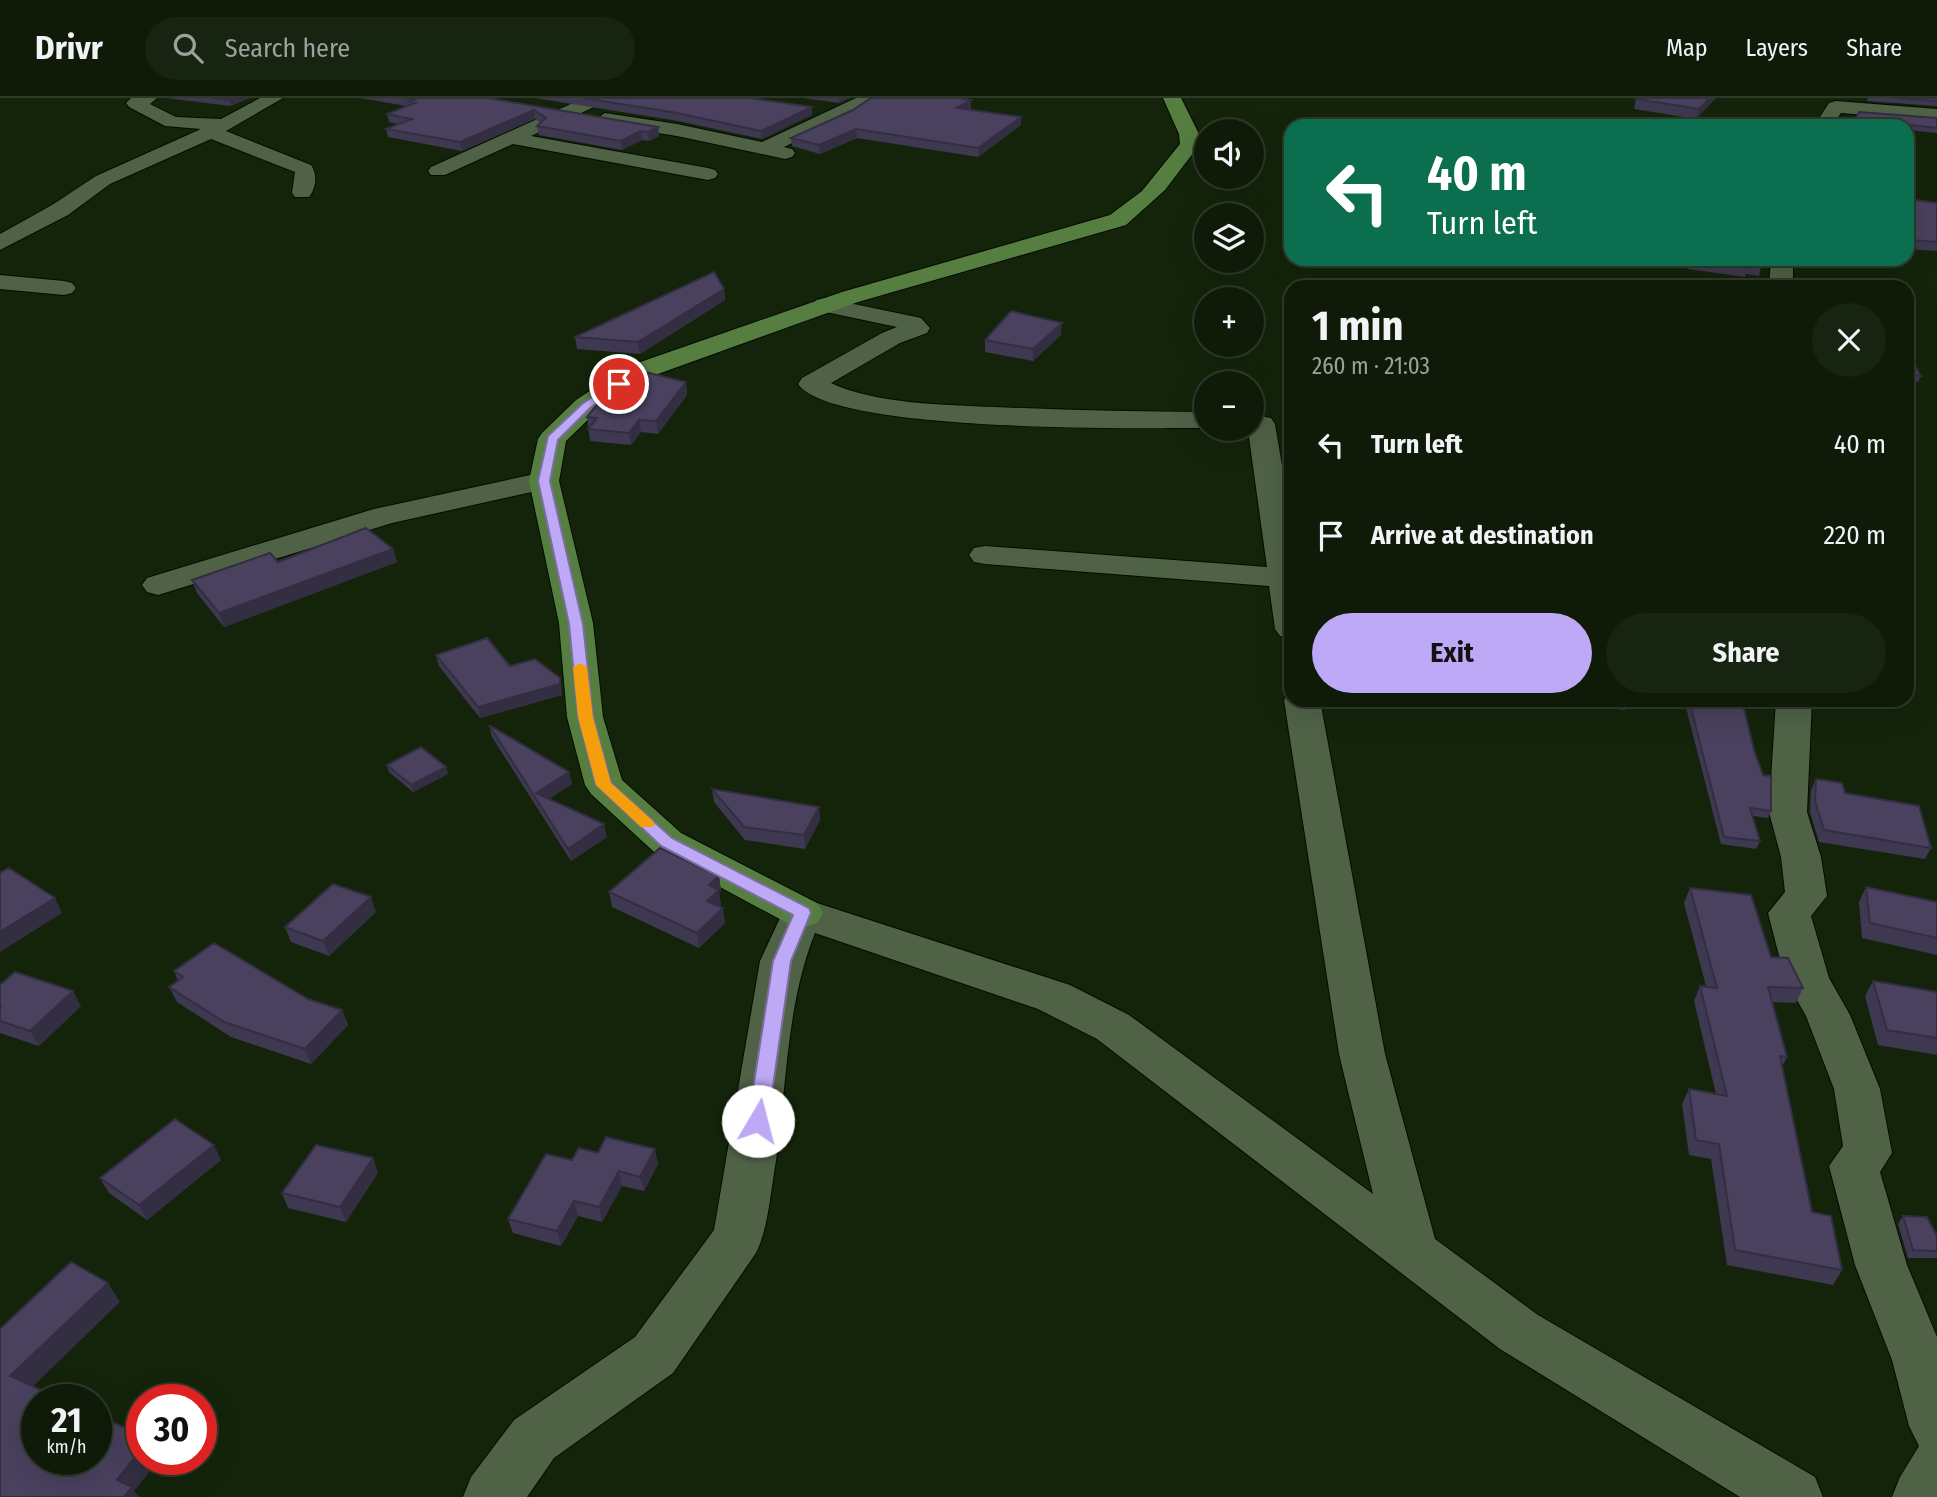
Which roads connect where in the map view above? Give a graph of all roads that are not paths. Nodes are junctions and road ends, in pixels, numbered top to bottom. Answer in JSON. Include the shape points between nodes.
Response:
{"nodes":[{"id":1,"x":148,"y":98,"type":"edge"},
{"id":2,"x":274,"y":98,"type":"edge"},
{"id":3,"x":598,"y":98,"type":"edge"},
{"id":4,"x":870,"y":98,"type":"edge"},
{"id":5,"x":1172,"y":98,"type":"edge"},
{"id":6,"x":1912,"y":98,"type":"edge"},
{"id":7,"x":1937,"y":102,"type":"edge"},
{"id":8,"x":528,"y":106,"type":"edge"},
{"id":9,"x":813,"y":107,"type":"edge"},
{"id":10,"x":846,"y":112,"type":"junction"},
{"id":11,"x":567,"y":113,"type":"junction"},
{"id":12,"x":1937,"y":115,"type":"edge"},
{"id":13,"x":1828,"y":119,"type":"edge"},
{"id":14,"x":218,"y":129,"type":"junction"},
{"id":15,"x":512,"y":138,"type":"junction"},
{"id":16,"x":764,"y":149,"type":"junction"},
{"id":17,"x":785,"y":153,"type":"dead end"},
{"id":18,"x":438,"y":171,"type":"dead end"},
{"id":19,"x":708,"y":174,"type":"dead end"},
{"id":20,"x":302,"y":193,"type":"dead end"},
{"id":21,"x":0,"y":243,"type":"edge"},
{"id":22,"x":0,"y":282,"type":"edge"},
{"id":23,"x":64,"y":288,"type":"dead end"},
{"id":24,"x":825,"y":305,"type":"junction"},
{"id":25,"x":1194,"y":420,"type":"edge"},
{"id":26,"x":1264,"y":440,"type":"edge"},
{"id":27,"x":544,"y":481,"type":"junction"},
{"id":28,"x":1284,"y":549,"type":"edge"},
{"id":29,"x":985,"y":555,"type":"dead end"},
{"id":30,"x":1284,"y":576,"type":"edge"},
{"id":31,"x":158,"y":585,"type":"dead end"},
{"id":32,"x":1303,"y":707,"type":"edge"},
{"id":33,"x":1794,"y":707,"type":"edge"},
{"id":34,"x":803,"y":913,"type":"junction"},
{"id":35,"x":1413,"y":1253,"type":"junction"},
{"id":36,"x":1937,"y":1426,"type":"edge"},
{"id":37,"x":1937,"y":1467,"type":"edge"},
{"id":38,"x":492,"y":1497,"type":"edge"},
{"id":39,"x":1794,"y":1497,"type":"edge"},
{"id":40,"x":1921,"y":1497,"type":"edge"}],
"edges":[{"from":1,"to":14,"type":"street","via":[[135,103],[172,122]]},
{"from":2,"to":14,"type":"street"},
{"from":3,"to":11,"type":"street"},
{"from":4,"to":10,"type":"street"},
{"from":5,"to":24,"type":"main road","via":[[1190,144],[1140,207],[1118,220]]},
{"from":6,"to":7,"type":"street"},
{"from":8,"to":11,"type":"street"},
{"from":9,"to":10,"type":"street"},
{"from":10,"to":16,"type":"street"},
{"from":11,"to":15,"type":"street"},
{"from":11,"to":16,"type":"street"},
{"from":12,"to":13,"type":"street","via":[[1836,107]]},
{"from":14,"to":20,"type":"street","via":[[304,169]]},
{"from":14,"to":21,"type":"street","via":[[103,180]]},
{"from":15,"to":18,"type":"street"},
{"from":15,"to":19,"type":"street"},
{"from":16,"to":17,"type":"street"},
{"from":22,"to":23,"type":"street"},
{"from":24,"to":25,"type":"street","via":[[918,328],[891,338],[811,384],[842,399],[937,413]]},
{"from":24,"to":27,"type":"main road","via":[[635,373],[586,406],[552,439]]},
{"from":26,"to":28,"type":"street"},
{"from":27,"to":31,"type":"street","via":[[385,515]]},
{"from":27,"to":34,"type":"main road","via":[[576,624],[585,717],[604,785],[667,842]]},
{"from":29,"to":30,"type":"street"},
{"from":32,"to":35,"type":"street","via":[[1362,1054]]},
{"from":33,"to":36,"type":"street","via":[[1788,812],[1806,896],[1789,913],[1807,979],[1828,1015],[1857,1089],[1868,1153],[1854,1166],[1881,1265],[1919,1360]]},
{"from":34,"to":35,"type":"street","via":[[1054,997],[1113,1027]]},
{"from":34,"to":38,"type":"street","via":[[780,972],[738,1237],[654,1355],[534,1439]]},
{"from":35,"to":39,"type":"street","via":[[1519,1332]]},
{"from":37,"to":40,"type":"street"}]}
